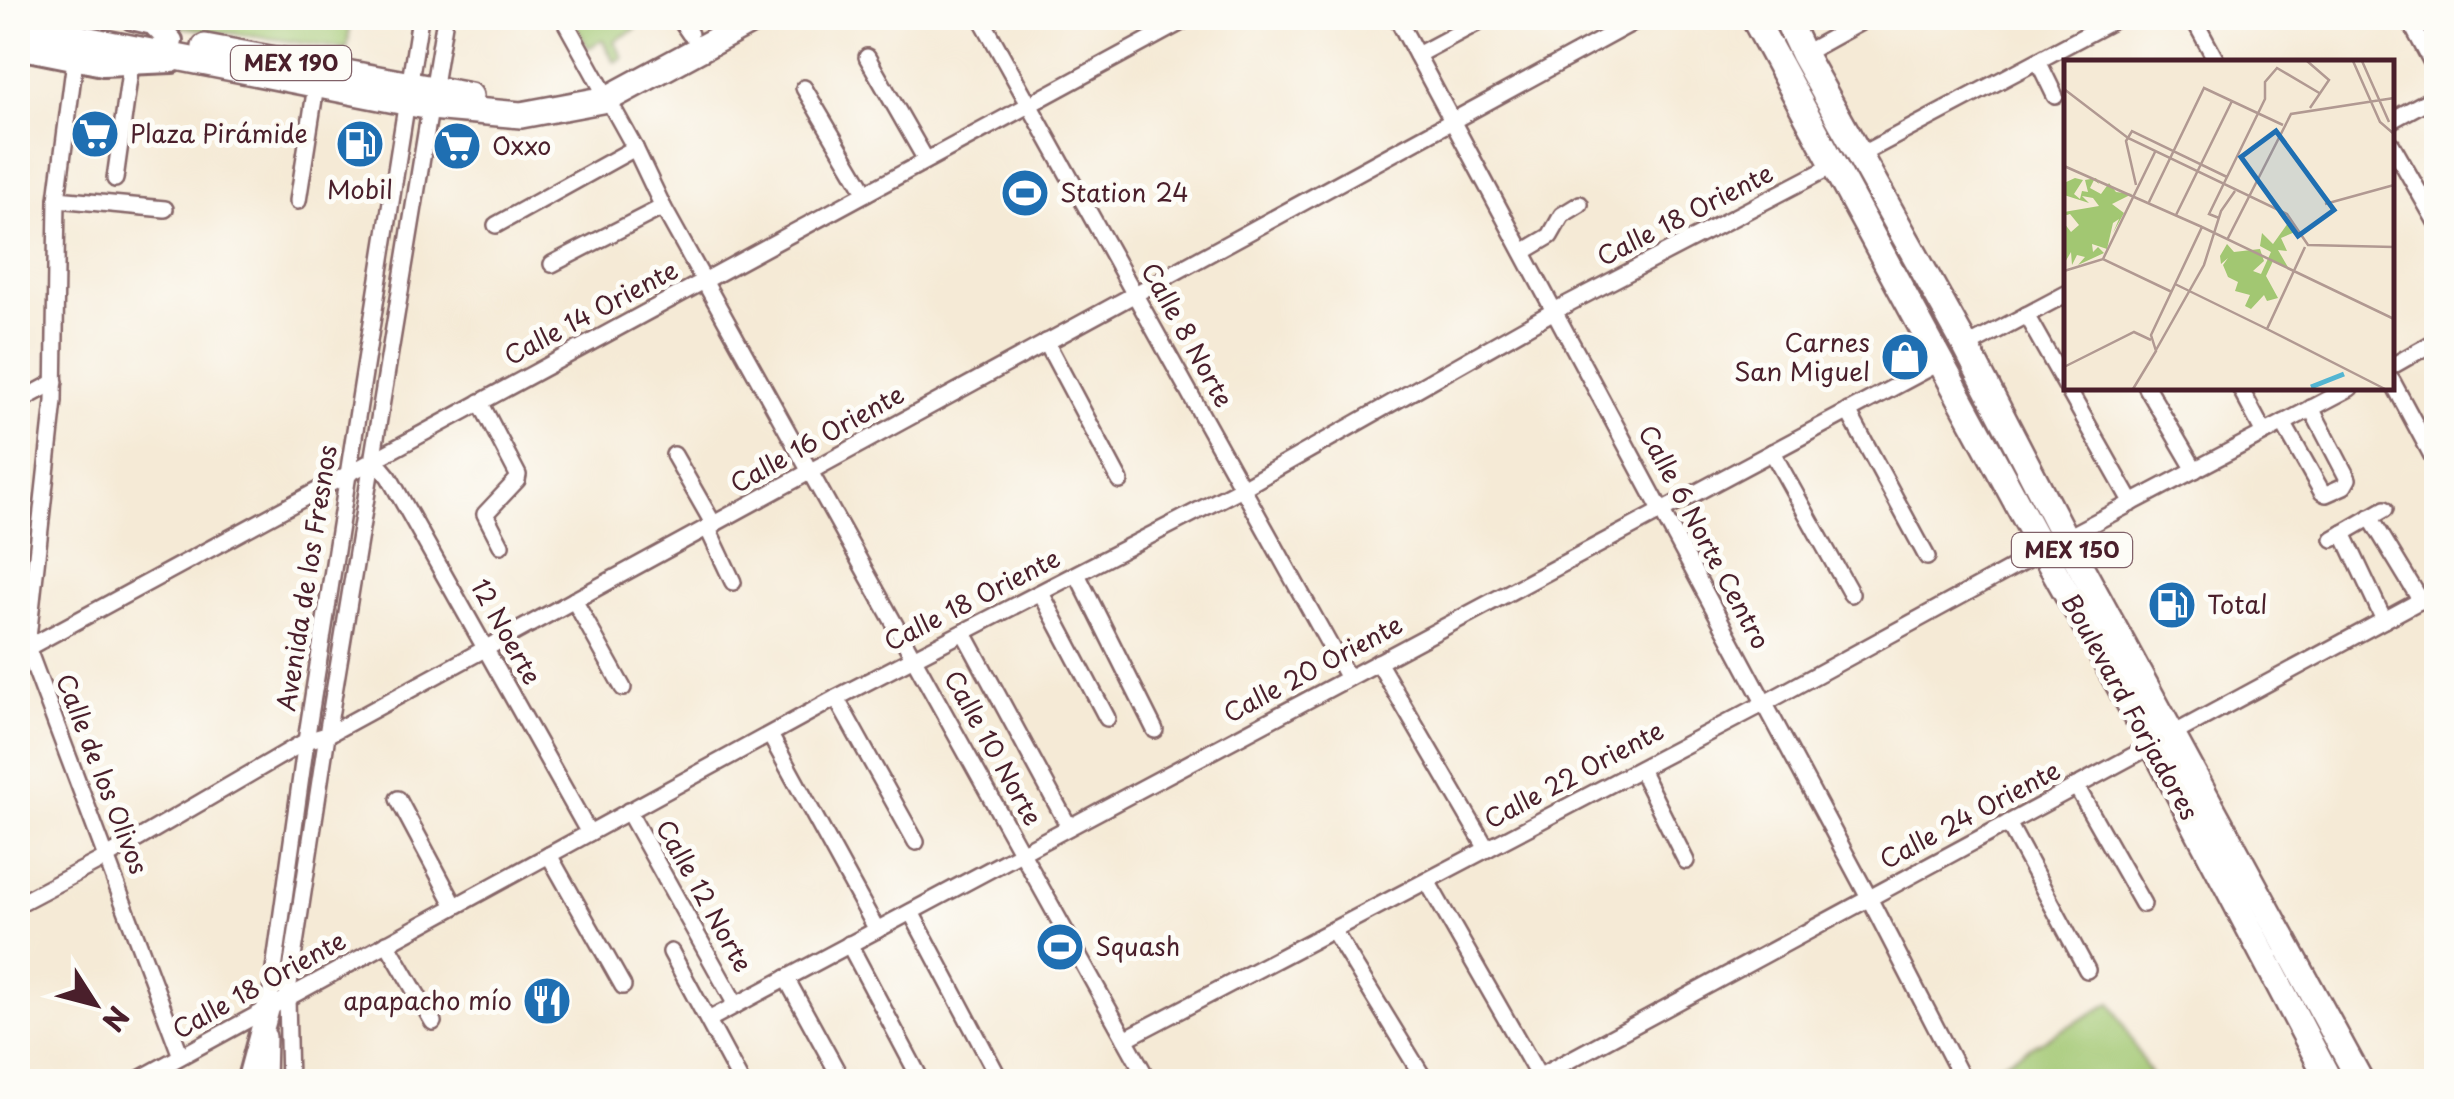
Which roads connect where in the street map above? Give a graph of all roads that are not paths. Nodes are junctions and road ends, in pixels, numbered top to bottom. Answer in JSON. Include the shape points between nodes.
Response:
{"nodes":[{"id":1,"x":51,"y":18,"type":"edge"},
{"id":2,"x":132,"y":18,"type":"edge"},
{"id":3,"x":420,"y":18,"type":"edge"},
{"id":4,"x":444,"y":18,"type":"edge"},
{"id":5,"x":563,"y":18,"type":"edge"},
{"id":6,"x":722,"y":18,"type":"edge"},
{"id":7,"x":757,"y":18,"type":"edge"},
{"id":8,"x":981,"y":18,"type":"edge"},
{"id":9,"x":1397,"y":18,"type":"edge"},
{"id":10,"x":1641,"y":18,"type":"edge"},
{"id":11,"x":1754,"y":18,"type":"edge"},
{"id":12,"x":1786,"y":18,"type":"edge"},
{"id":13,"x":1868,"y":18,"type":"edge"},
{"id":14,"x":2118,"y":18,"type":"edge"},
{"id":15,"x":2192,"y":18,"type":"edge"},
{"id":16,"x":2408,"y":18,"type":"edge"},
{"id":17,"x":1185,"y":19,"type":"edge"},
{"id":18,"x":1477,"y":23,"type":"dead end"},
{"id":19,"x":18,"y":26,"type":"edge"},
{"id":20,"x":685,"y":26,"type":"edge"},
{"id":21,"x":18,"y":47,"type":"edge"},
{"id":22,"x":177,"y":51,"type":"junction"},
{"id":23,"x":1802,"y":54,"type":"junction"},
{"id":24,"x":1417,"y":55,"type":"junction"},
{"id":25,"x":867,"y":56,"type":"dead end"},
{"id":26,"x":75,"y":60,"type":"junction"},
{"id":27,"x":2216,"y":60,"type":"edge"},
{"id":28,"x":2038,"y":61,"type":"junction"},
{"id":29,"x":131,"y":64,"type":"junction"},
{"id":30,"x":2436,"y":70,"type":"edge"},
{"id":31,"x":316,"y":86,"type":"junction"},
{"id":32,"x":804,"y":88,"type":"dead end"},
{"id":33,"x":604,"y":91,"type":"junction"},
{"id":34,"x":420,"y":96,"type":"junction"},
{"id":35,"x":2054,"y":96,"type":"dead end"},
{"id":36,"x":2436,"y":96,"type":"edge"},
{"id":37,"x":1030,"y":104,"type":"junction"},
{"id":38,"x":2394,"y":119,"type":"edge"},
{"id":39,"x":1453,"y":122,"type":"junction"},
{"id":40,"x":636,"y":148,"type":"junction"},
{"id":41,"x":2394,"y":148,"type":"edge"},
{"id":42,"x":926,"y":160,"type":"junction"},
{"id":43,"x":1846,"y":161,"type":"junction"},
{"id":44,"x":115,"y":180,"type":"dead end"},
{"id":45,"x":866,"y":192,"type":"junction"},
{"id":46,"x":57,"y":199,"type":"junction"},
{"id":47,"x":298,"y":201,"type":"dead end"},
{"id":48,"x":1580,"y":204,"type":"dead end"},
{"id":49,"x":663,"y":207,"type":"junction"},
{"id":50,"x":166,"y":209,"type":"dead end"},
{"id":51,"x":2436,"y":222,"type":"edge"},
{"id":52,"x":496,"y":225,"type":"dead end"},
{"id":53,"x":1522,"y":252,"type":"junction"},
{"id":54,"x":552,"y":264,"type":"dead end"},
{"id":55,"x":704,"y":280,"type":"junction"},
{"id":56,"x":1136,"y":294,"type":"junction"},
{"id":57,"x":2064,"y":295,"type":"edge"},
{"id":58,"x":1554,"y":311,"type":"junction"},
{"id":59,"x":2026,"y":316,"type":"junction"},
{"id":60,"x":2436,"y":341,"type":"edge"},
{"id":61,"x":1046,"y":342,"type":"junction"},
{"id":62,"x":1966,"y":347,"type":"junction"},
{"id":63,"x":1941,"y":362,"type":"junction"},
{"id":64,"x":2394,"y":365,"type":"edge"},
{"id":65,"x":55,"y":382,"type":"junction"},
{"id":66,"x":2064,"y":383,"type":"edge"},
{"id":67,"x":2394,"y":385,"type":"edge"},
{"id":68,"x":2068,"y":390,"type":"edge"},
{"id":69,"x":2148,"y":390,"type":"edge"},
{"id":70,"x":2241,"y":390,"type":"edge"},
{"id":71,"x":2346,"y":390,"type":"edge"},
{"id":72,"x":18,"y":402,"type":"edge"},
{"id":73,"x":480,"y":402,"type":"junction"},
{"id":74,"x":2311,"y":408,"type":"junction"},
{"id":75,"x":1848,"y":412,"type":"junction"},
{"id":76,"x":2283,"y":423,"type":"junction"},
{"id":77,"x":2264,"y":433,"type":"junction"},
{"id":78,"x":1772,"y":452,"type":"junction"},
{"id":79,"x":674,"y":455,"type":"dead end"},
{"id":80,"x":374,"y":459,"type":"junction"},
{"id":81,"x":2436,"y":463,"type":"edge"},
{"id":82,"x":812,"y":470,"type":"junction"},
{"id":83,"x":2195,"y":470,"type":"junction"},
{"id":84,"x":349,"y":475,"type":"junction"},
{"id":85,"x":1120,"y":482,"type":"dead end"},
{"id":86,"x":1244,"y":487,"type":"junction"},
{"id":87,"x":2132,"y":503,"type":"junction"},
{"id":88,"x":1662,"y":511,"type":"junction"},
{"id":89,"x":711,"y":527,"type":"junction"},
{"id":90,"x":2054,"y":544,"type":"junction"},
{"id":91,"x":502,"y":545,"type":"dead end"},
{"id":92,"x":1927,"y":557,"type":"dead end"},
{"id":93,"x":1077,"y":574,"type":"junction"},
{"id":94,"x":734,"y":582,"type":"dead end"},
{"id":95,"x":2436,"y":592,"type":"edge"},
{"id":96,"x":1041,"y":593,"type":"junction"},
{"id":97,"x":1851,"y":594,"type":"dead end"},
{"id":98,"x":574,"y":600,"type":"junction"},
{"id":99,"x":2421,"y":601,"type":"junction"},
{"id":100,"x":2384,"y":620,"type":"junction"},
{"id":101,"x":964,"y":633,"type":"junction"},
{"id":102,"x":486,"y":647,"type":"junction"},
{"id":103,"x":22,"y":650,"type":"edge"},
{"id":104,"x":914,"y":659,"type":"junction"},
{"id":105,"x":1378,"y":662,"type":"junction"},
{"id":106,"x":1348,"y":678,"type":"junction"},
{"id":107,"x":624,"y":688,"type":"dead end"},
{"id":108,"x":836,"y":698,"type":"junction"},
{"id":109,"x":1765,"y":703,"type":"junction"},
{"id":110,"x":1108,"y":718,"type":"dead end"},
{"id":111,"x":1155,"y":730,"type":"dead end"},
{"id":112,"x":327,"y":735,"type":"junction"},
{"id":113,"x":770,"y":735,"type":"junction"},
{"id":114,"x":2163,"y":739,"type":"junction"},
{"id":115,"x":306,"y":741,"type":"junction"},
{"id":116,"x":1640,"y":769,"type":"junction"},
{"id":117,"x":2076,"y":786,"type":"junction"},
{"id":118,"x":398,"y":800,"type":"dead end"},
{"id":119,"x":628,"y":811,"type":"junction"},
{"id":120,"x":2008,"y":823,"type":"junction"},
{"id":121,"x":1069,"y":827,"type":"junction"},
{"id":122,"x":589,"y":833,"type":"junction"},
{"id":123,"x":916,"y":842,"type":"dead end"},
{"id":124,"x":1487,"y":849,"type":"junction"},
{"id":125,"x":1023,"y":852,"type":"junction"},
{"id":126,"x":549,"y":855,"type":"junction"},
{"id":127,"x":107,"y":857,"type":"junction"},
{"id":128,"x":1686,"y":860,"type":"dead end"},
{"id":129,"x":1426,"y":881,"type":"junction"},
{"id":130,"x":1869,"y":898,"type":"junction"},
{"id":131,"x":18,"y":904,"type":"edge"},
{"id":132,"x":2143,"y":904,"type":"dead end"},
{"id":133,"x":454,"y":906,"type":"junction"},
{"id":134,"x":911,"y":912,"type":"junction"},
{"id":135,"x":877,"y":930,"type":"junction"},
{"id":136,"x":1333,"y":930,"type":"junction"},
{"id":137,"x":387,"y":943,"type":"junction"},
{"id":138,"x":849,"y":944,"type":"junction"},
{"id":139,"x":671,"y":952,"type":"dead end"},
{"id":140,"x":2087,"y":970,"type":"dead end"},
{"id":141,"x":786,"y":978,"type":"junction"},
{"id":142,"x":623,"y":986,"type":"dead end"},
{"id":143,"x":278,"y":1002,"type":"junction"},
{"id":144,"x":736,"y":1005,"type":"junction"},
{"id":145,"x":708,"y":1020,"type":"junction"},
{"id":146,"x":433,"y":1022,"type":"dead end"},
{"id":147,"x":1126,"y":1039,"type":"junction"},
{"id":148,"x":181,"y":1056,"type":"junction"},
{"id":149,"x":1536,"y":1080,"type":"edge"},
{"id":150,"x":134,"y":1082,"type":"edge"},
{"id":151,"x":248,"y":1082,"type":"edge"},
{"id":152,"x":267,"y":1082,"type":"edge"},
{"id":153,"x":288,"y":1082,"type":"edge"},
{"id":154,"x":741,"y":1082,"type":"edge"},
{"id":155,"x":843,"y":1082,"type":"edge"},
{"id":156,"x":922,"y":1082,"type":"edge"},
{"id":157,"x":1002,"y":1082,"type":"edge"},
{"id":158,"x":1149,"y":1082,"type":"edge"},
{"id":159,"x":1426,"y":1082,"type":"edge"},
{"id":160,"x":1964,"y":1082,"type":"edge"},
{"id":161,"x":2330,"y":1082,"type":"edge"},
{"id":162,"x":2361,"y":1082,"type":"edge"}],
"edges":[{"from":1,"to":22,"type":"main road","number":"MEX 190"},
{"from":2,"to":22,"type":"main road","via":[[153,24]]},
{"from":3,"to":34,"type":"street"},
{"from":4,"to":34,"type":"street"},
{"from":5,"to":33,"type":"street","name":"Calle 10 Norte"},
{"from":6,"to":20,"type":"main road","number":"MEX 190"},
{"from":7,"to":33,"type":"main road","number":"MEX 190"},
{"from":8,"to":37,"type":"street","name":"Calle 8 Norte"},
{"from":9,"to":24,"type":"street","name":"Calle 6 Norte Centro"},
{"from":10,"to":39,"type":"street","name":"Calle 16 Oriente"},
{"from":11,"to":43,"type":"main road","name":"Boulevard Forjadores","number":"MEX 150"},
{"from":12,"to":23,"type":"main road","name":"Boulevard Forjadores","number":"MEX 150"},
{"from":13,"to":23,"type":"street"},
{"from":14,"to":28,"type":"street","name":"Calle 18 Oriente"},
{"from":15,"to":27,"type":"street"},
{"from":16,"to":30,"type":"street"},
{"from":17,"to":37,"type":"street","name":"Calle 14 Oriente"},
{"from":18,"to":24,"type":"street"},
{"from":19,"to":22,"type":"main road","number":"MEX 190"},
{"from":20,"to":33,"type":"main road","number":"MEX 190"},
{"from":21,"to":26,"type":"main road"},
{"from":22,"to":29,"type":"main road"},
{"from":22,"to":31,"type":"main road","number":"MEX 190"},
{"from":22,"to":34,"type":"main road","number":"MEX 190"},
{"from":23,"to":43,"type":"main road","name":"Boulevard Forjadores","number":"MEX 150"},
{"from":24,"to":39,"type":"street","name":"Calle 6 Norte Centro"},
{"from":25,"to":42,"type":"street"},
{"from":26,"to":29,"type":"main road"},
{"from":26,"to":46,"type":"street","name":"Calle de los Olivos"},
{"from":28,"to":35,"type":"street"},
{"from":28,"to":43,"type":"street","name":"Calle 18 Oriente"},
{"from":29,"to":44,"type":"street"},
{"from":31,"to":34,"type":"main road","number":"MEX 190"},
{"from":31,"to":47,"type":"street"},
{"from":32,"to":45,"type":"street"},
{"from":33,"to":34,"type":"main road","number":"MEX 190","via":[[520,114]]},
{"from":33,"to":40,"type":"street","name":"Calle 10 Norte"},
{"from":34,"to":80,"type":"street","name":"Avenida de los Fresnos"},
{"from":34,"to":84,"type":"street","name":"Avenida de los Fresnos"},
{"from":36,"to":38,"type":"street"},
{"from":37,"to":42,"type":"street","name":"Calle 14 Oriente"},
{"from":37,"to":56,"type":"street","name":"Calle 8 Norte"},
{"from":39,"to":53,"type":"street","name":"Calle 6 Norte Centro"},
{"from":39,"to":56,"type":"street","name":"Calle 16 Oriente"},
{"from":40,"to":49,"type":"street","name":"Calle 10 Norte"},
{"from":40,"to":52,"type":"street"},
{"from":41,"to":51,"type":"street"},
{"from":42,"to":45,"type":"street","name":"Calle 14 Oriente"},
{"from":43,"to":58,"type":"street","name":"Calle 18 Oriente"},
{"from":43,"to":62,"type":"main road","name":"Boulevard Forjadores","number":"MEX 150"},
{"from":43,"to":63,"type":"main road","name":"Boulevard Forjadores","number":"MEX 150"},
{"from":45,"to":55,"type":"street","name":"Calle 14 Oriente"},
{"from":46,"to":50,"type":"street"},
{"from":46,"to":65,"type":"street","name":"Calle de los Olivos"},
{"from":48,"to":53,"type":"street","via":[[1562,215],[1550,236]]},
{"from":49,"to":54,"type":"street"},
{"from":49,"to":55,"type":"street","name":"Calle 10 Norte"},
{"from":53,"to":58,"type":"street","name":"Calle 6 Norte Centro"},
{"from":55,"to":73,"type":"street","name":"Calle 14 Oriente"},
{"from":55,"to":82,"type":"street","name":"Calle 10 Norte"},
{"from":56,"to":61,"type":"street","name":"Calle 16 Oriente"},
{"from":56,"to":86,"type":"street","name":"Calle 8 Norte"},
{"from":57,"to":59,"type":"street"},
{"from":58,"to":86,"type":"street","name":"Calle 18 Oriente"},
{"from":58,"to":88,"type":"street","name":"Calle 6 Norte Centro"},
{"from":59,"to":62,"type":"street"},
{"from":59,"to":66,"type":"street"},
{"from":60,"to":64,"type":"street"},
{"from":61,"to":82,"type":"street","name":"Calle 16 Oriente"},
{"from":61,"to":85,"type":"street"},
{"from":62,"to":90,"type":"main road","name":"Boulevard Forjadores","number":"MEX 150"},
{"from":63,"to":75,"type":"street","name":"Calle 20 Oriente"},
{"from":63,"to":90,"type":"main road","name":"Boulevard Forjadores","number":"MEX 150"},
{"from":65,"to":72,"type":"street"},
{"from":65,"to":103,"type":"street","name":"Calle de los Olivos"},
{"from":67,"to":81,"type":"street"},
{"from":68,"to":87,"type":"street"},
{"from":69,"to":83,"type":"street"},
{"from":70,"to":77,"type":"street"},
{"from":71,"to":74,"type":"street","name":"Calle 22 Oriente"},
{"from":73,"to":80,"type":"street","name":"Calle 14 Oriente"},
{"from":73,"to":91,"type":"street","via":[[518,475],[485,514]]},
{"from":74,"to":76,"type":"street","name":"Calle 22 Oriente"},
{"from":74,"to":76,"type":"street","via":[[2348,479],[2344,486],[2322,492]]},
{"from":75,"to":78,"type":"street","name":"Calle 20 Oriente"},
{"from":75,"to":92,"type":"street"},
{"from":76,"to":77,"type":"street","name":"Calle 22 Oriente"},
{"from":77,"to":83,"type":"street","name":"Calle 22 Oriente"},
{"from":78,"to":88,"type":"street","name":"Calle 20 Oriente"},
{"from":78,"to":97,"type":"street"},
{"from":79,"to":89,"type":"street"},
{"from":80,"to":84,"type":"street","name":"Calle 14 Oriente"},
{"from":80,"to":102,"type":"street","name":"12 Noerte","via":[[390,476]]},
{"from":80,"to":112,"type":"street","name":"Avenida de los Fresnos"},
{"from":82,"to":89,"type":"street","name":"Calle 16 Oriente"},
{"from":82,"to":104,"type":"street","name":"Calle 10 Norte"},
{"from":83,"to":87,"type":"street","name":"Calle 22 Oriente"},
{"from":84,"to":103,"type":"street","name":"Calle 14 Oriente"},
{"from":84,"to":115,"type":"street","name":"Avenida de los Fresnos"},
{"from":86,"to":93,"type":"street","name":"Calle 18 Oriente"},
{"from":86,"to":106,"type":"street","name":"Calle 8 Norte"},
{"from":87,"to":90,"type":"street","name":"Calle 22 Oriente"},
{"from":88,"to":105,"type":"street","name":"Calle 20 Oriente"},
{"from":88,"to":109,"type":"street","name":"Calle 6 Norte Centro"},
{"from":89,"to":94,"type":"street","via":[[712,556]]},
{"from":89,"to":98,"type":"street","name":"Calle 16 Oriente"},
{"from":90,"to":109,"type":"street","name":"Calle 22 Oriente"},
{"from":90,"to":114,"type":"main road","name":"Boulevard Forjadores","number":"MEX 150"},
{"from":93,"to":96,"type":"street","name":"Calle 18 Oriente"},
{"from":93,"to":111,"type":"street"},
{"from":95,"to":99,"type":"street","name":"Calle 24 Oriente"},
{"from":96,"to":101,"type":"street","name":"Calle 18 Oriente"},
{"from":96,"to":110,"type":"street"},
{"from":98,"to":102,"type":"street","name":"Calle 16 Oriente"},
{"from":98,"to":107,"type":"street"},
{"from":99,"to":100,"type":"street","name":"Calle 24 Oriente"},
{"from":99,"to":100,"type":"street","via":[[2378,513],[2338,536]]},
{"from":100,"to":114,"type":"street","name":"Calle 24 Oriente"},
{"from":101,"to":104,"type":"street","name":"Calle 18 Oriente"},
{"from":101,"to":121,"type":"street"},
{"from":102,"to":112,"type":"street","name":"Calle 16 Oriente"},
{"from":102,"to":122,"type":"street","name":"12 Noerte"},
{"from":103,"to":127,"type":"street","name":"Calle de los Olivos"},
{"from":104,"to":108,"type":"street","name":"Calle 18 Oriente"},
{"from":104,"to":125,"type":"street","name":"Calle 10 Norte"},
{"from":105,"to":106,"type":"street","name":"Calle 20 Oriente"},
{"from":105,"to":124,"type":"street"},
{"from":106,"to":121,"type":"street","name":"Calle 20 Oriente"},
{"from":108,"to":113,"type":"street","name":"Calle 18 Oriente"},
{"from":108,"to":123,"type":"street"},
{"from":109,"to":116,"type":"street","name":"Calle 22 Oriente"},
{"from":109,"to":130,"type":"street","name":"Calle 6 Norte Centro"},
{"from":112,"to":115,"type":"street","name":"Calle 16 Oriente"},
{"from":112,"to":143,"type":"street","name":"Avenida de los Fresnos"},
{"from":113,"to":119,"type":"street","name":"Calle 18 Oriente"},
{"from":113,"to":135,"type":"street"},
{"from":114,"to":117,"type":"street","name":"Calle 24 Oriente"},
{"from":114,"to":161,"type":"main road","name":"Boulevard Forjadores","number":"MEX 150"},
{"from":114,"to":162,"type":"main road","name":"Boulevard Forjadores","number":"MEX 150"},
{"from":115,"to":127,"type":"street","name":"Calle 16 Oriente"},
{"from":115,"to":143,"type":"street","name":"Avenida de los Fresnos"},
{"from":116,"to":124,"type":"street","name":"Calle 22 Oriente"},
{"from":116,"to":128,"type":"street"},
{"from":117,"to":120,"type":"street","name":"Calle 24 Oriente"},
{"from":117,"to":132,"type":"street"},
{"from":118,"to":133,"type":"street"},
{"from":119,"to":122,"type":"street","name":"Calle 18 Oriente"},
{"from":119,"to":144,"type":"street","name":"Calle 12 Norte"},
{"from":120,"to":130,"type":"street","name":"Calle 24 Oriente"},
{"from":120,"to":140,"type":"street"},
{"from":121,"to":125,"type":"street","name":"Calle 20 Oriente"},
{"from":122,"to":126,"type":"street","name":"Calle 18 Oriente"},
{"from":124,"to":129,"type":"street","name":"Calle 22 Oriente"},
{"from":125,"to":134,"type":"street","name":"Calle 20 Oriente"},
{"from":125,"to":147,"type":"street","name":"Calle 10 Norte"},
{"from":126,"to":133,"type":"street","name":"Calle 18 Oriente"},
{"from":126,"to":142,"type":"street"},
{"from":127,"to":131,"type":"street","name":"Calle 16 Oriente"},
{"from":127,"to":148,"type":"street","name":"Calle de los Olivos"},
{"from":129,"to":136,"type":"street","name":"Calle 22 Oriente"},
{"from":129,"to":149,"type":"street"},
{"from":130,"to":149,"type":"street","name":"Calle 24 Oriente"},
{"from":130,"to":160,"type":"street","name":"Calle 6 Norte Centro"},
{"from":133,"to":137,"type":"street","name":"Calle 18 Oriente"},
{"from":134,"to":135,"type":"street","name":"Calle 20 Oriente"},
{"from":134,"to":157,"type":"street"},
{"from":135,"to":138,"type":"street","name":"Calle 20 Oriente"},
{"from":136,"to":147,"type":"street","name":"Calle 22 Oriente"},
{"from":136,"to":159,"type":"street"},
{"from":137,"to":143,"type":"street","name":"Calle 18 Oriente"},
{"from":137,"to":146,"type":"street"},
{"from":138,"to":141,"type":"street","name":"Calle 20 Oriente"},
{"from":138,"to":156,"type":"street"},
{"from":139,"to":145,"type":"street"},
{"from":141,"to":144,"type":"street","name":"Calle 20 Oriente"},
{"from":141,"to":155,"type":"street"},
{"from":143,"to":148,"type":"street","name":"Calle 18 Oriente"},
{"from":143,"to":151,"type":"main road"},
{"from":143,"to":152,"type":"street","name":"Avenida de los Fresnos"},
{"from":143,"to":153,"type":"street","name":"Avenida de los Fresnos"},
{"from":144,"to":145,"type":"street","name":"Calle 20 Oriente"},
{"from":145,"to":154,"type":"street"},
{"from":147,"to":158,"type":"street","name":"Calle 10 Norte"},
{"from":148,"to":150,"type":"street","name":"Calle 18 Oriente"}]}
